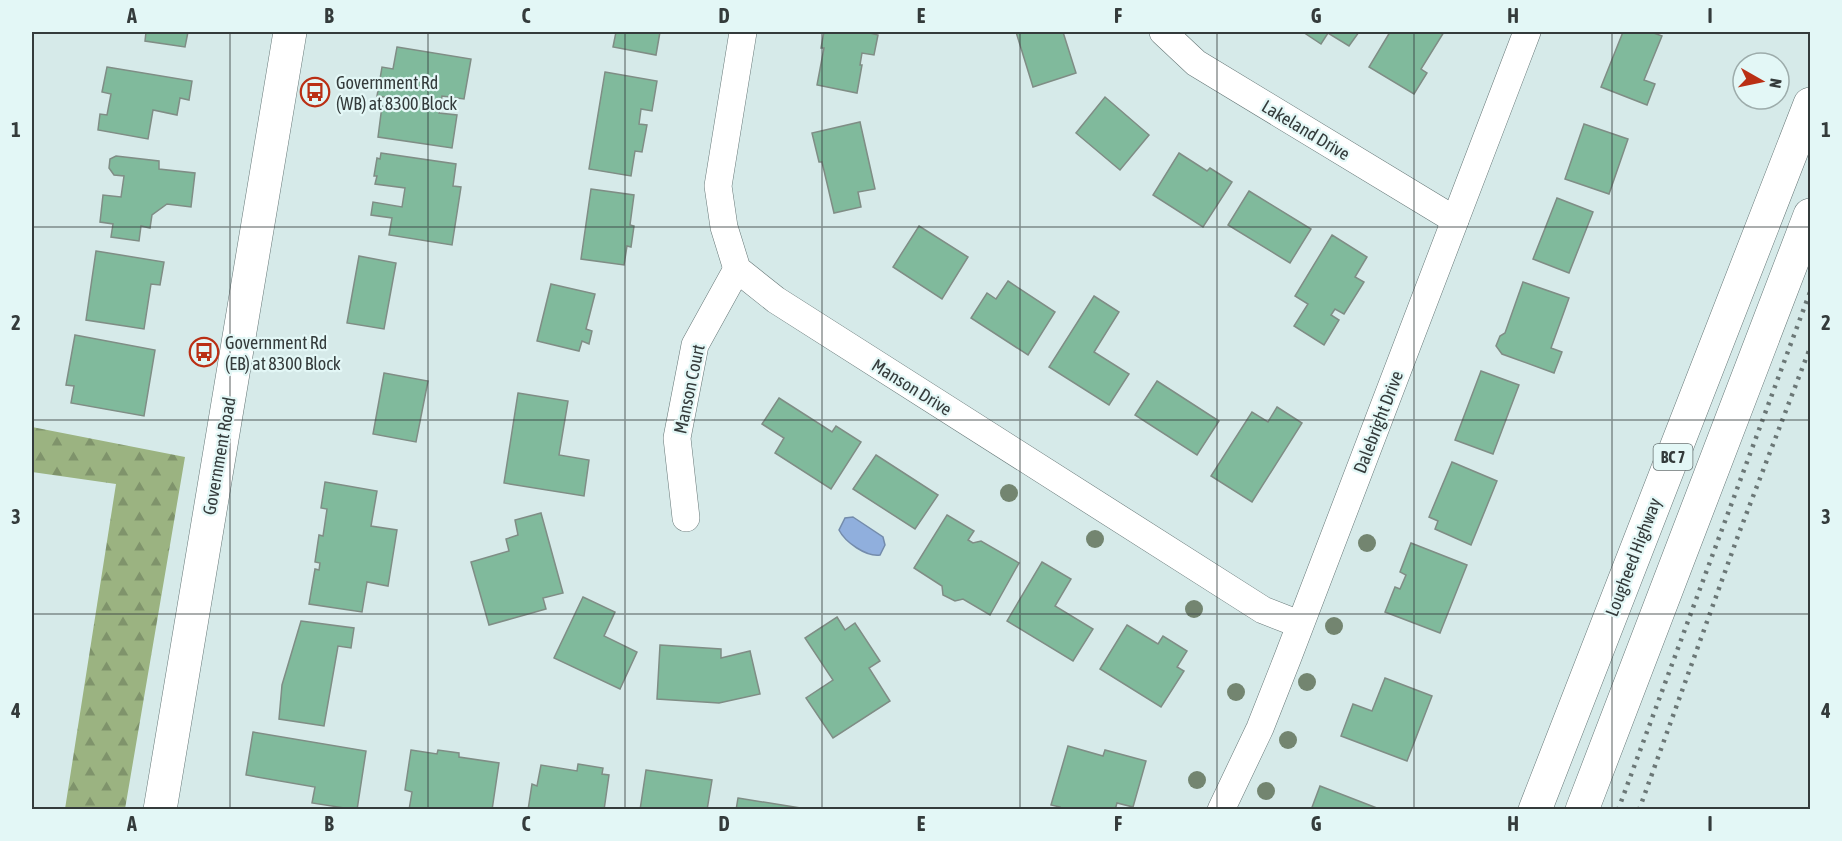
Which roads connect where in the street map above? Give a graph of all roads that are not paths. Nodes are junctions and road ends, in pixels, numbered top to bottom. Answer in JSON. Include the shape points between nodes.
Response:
{"nodes":[{"id":1,"x":290,"y":32,"type":"edge"},
{"id":2,"x":743,"y":32,"type":"edge"},
{"id":3,"x":1163,"y":32,"type":"edge"},
{"id":4,"x":1527,"y":32,"type":"edge"},
{"id":5,"x":1810,"y":104,"type":"edge"},
{"id":6,"x":1810,"y":215,"type":"edge"},
{"id":7,"x":1455,"y":220,"type":"junction"},
{"id":8,"x":737,"y":269,"type":"junction"},
{"id":9,"x":686,"y":518,"type":"dead end"},
{"id":10,"x":1299,"y":624,"type":"junction"},
{"id":11,"x":160,"y":810,"type":"edge"},
{"id":12,"x":1221,"y":810,"type":"edge"},
{"id":13,"x":1535,"y":810,"type":"edge"},
{"id":14,"x":1582,"y":810,"type":"edge"}],
"edges":[{"from":1,"to":11,"type":"main road","name":"Government Road"},
{"from":2,"to":8,"type":"street","via":[[718,186],[724,227]]},
{"from":3,"to":7,"type":"street","name":"Lakeland Drive","via":[[1196,63]]},
{"from":4,"to":7,"type":"street","name":"Dalebright Drive"},
{"from":5,"to":13,"type":"main road","name":"Lougheed Highway","number":"BC 7"},
{"from":6,"to":14,"type":"main road","number":"BC 7"},
{"from":7,"to":10,"type":"street","name":"Dalebright Drive"},
{"from":8,"to":9,"type":"street","name":"Manson Court","via":[[695,345],[677,438]]},
{"from":8,"to":10,"type":"street","name":"Manson Drive","via":[[776,300],[1242,597]]},
{"from":10,"to":12,"type":"street","name":"Dalebright Drive","via":[[1260,728]]}]}
